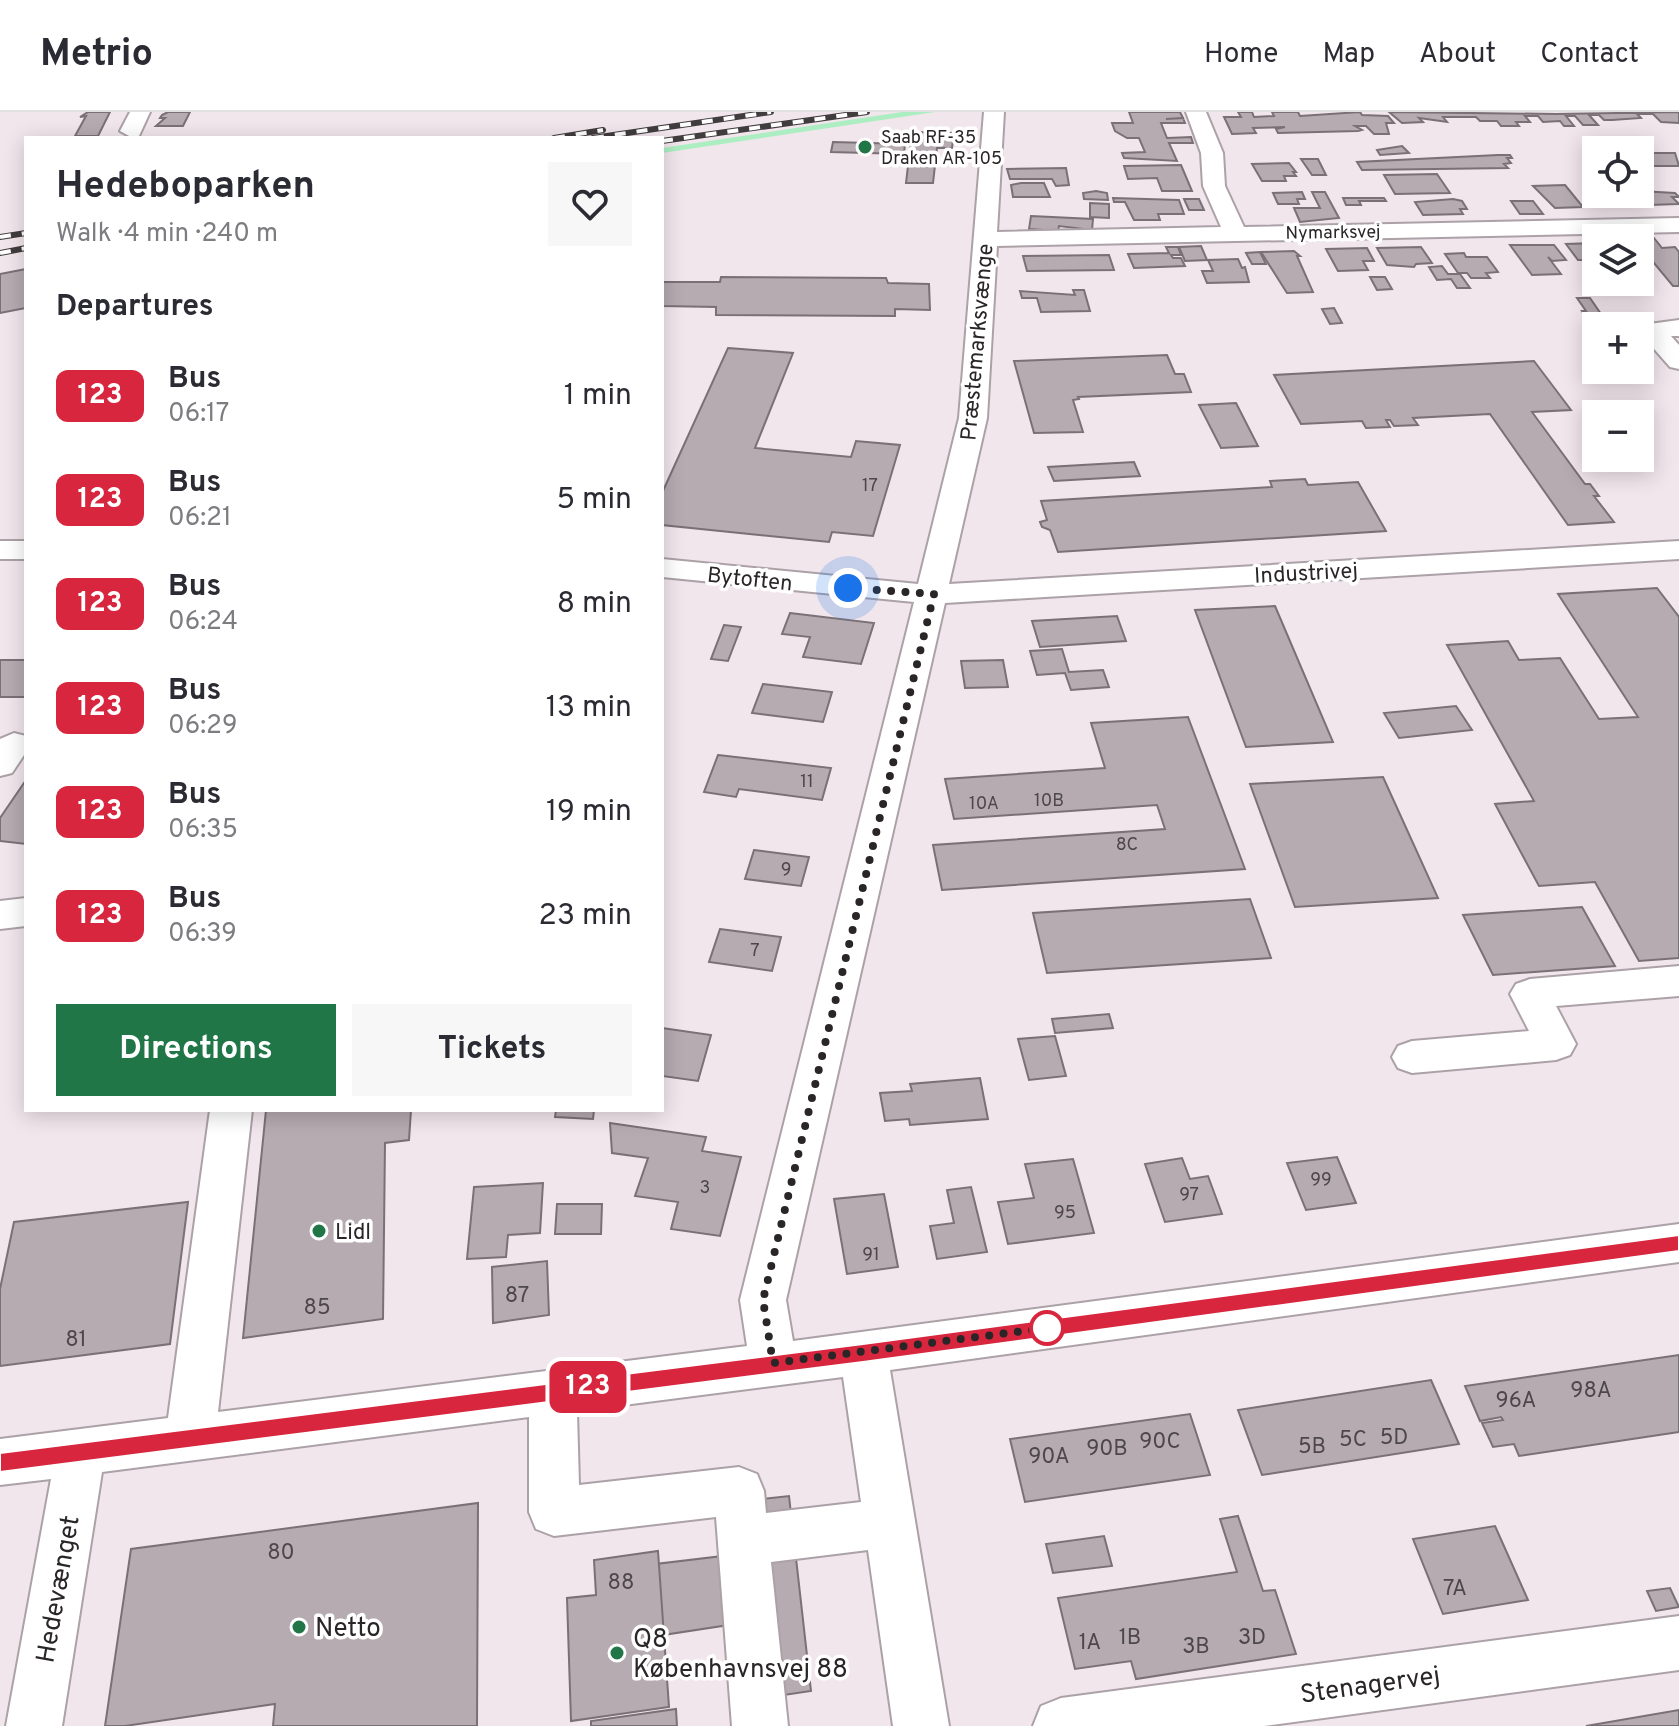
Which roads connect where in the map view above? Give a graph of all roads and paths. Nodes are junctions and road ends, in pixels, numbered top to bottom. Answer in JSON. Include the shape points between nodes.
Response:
{"nodes":[{"id":1,"x":994,"y":112,"type":"edge"},
{"id":2,"x":1196,"y":112,"type":"edge"},
{"id":3,"x":1679,"y":225,"type":"edge"},
{"id":4,"x":1236,"y":234,"type":"junction"},
{"id":5,"x":987,"y":239,"type":"junction"},
{"id":6,"x":1679,"y":328,"type":"edge"},
{"id":7,"x":1679,"y":361,"type":"edge"},
{"id":8,"x":0,"y":550,"type":"edge"},
{"id":9,"x":24,"y":550,"type":"edge"},
{"id":10,"x":1679,"y":550,"type":"edge"},
{"id":11,"x":664,"y":568,"type":"edge"},
{"id":12,"x":934,"y":594,"type":"junction"},
{"id":13,"x":24,"y":912,"type":"edge"},
{"id":14,"x":0,"y":915,"type":"edge"},
{"id":15,"x":1679,"y":981,"type":"edge"},
{"id":16,"x":1412,"y":1057,"type":"dead end"},
{"id":17,"x":231,"y":1112,"type":"edge"},
{"id":18,"x":1679,"y":1243,"type":"edge"},
{"id":19,"x":863,"y":1353,"type":"junction"},
{"id":20,"x":773,"y":1363,"type":"junction"},
{"id":21,"x":553,"y":1392,"type":"junction"},
{"id":22,"x":190,"y":1438,"type":"junction"},
{"id":23,"x":80,"y":1452,"type":"junction"},
{"id":24,"x":0,"y":1462,"type":"edge"},
{"id":25,"x":890,"y":1523,"type":"junction"},
{"id":26,"x":743,"y":1540,"type":"junction"},
{"id":27,"x":1679,"y":1643,"type":"edge"},
{"id":28,"x":34,"y":1726,"type":"edge"},
{"id":29,"x":760,"y":1726,"type":"edge"},
{"id":30,"x":921,"y":1726,"type":"edge"},
{"id":31,"x":1061,"y":1726,"type":"edge"}],
"edges":[{"from":1,"to":5,"type":"street","name":"Præstemarksvænge"},
{"from":2,"to":4,"type":"street","via":[[1212,153],[1214,186]]},
{"from":3,"to":4,"type":"street","name":"Nymarksvej"},
{"from":4,"to":5,"type":"street","name":"Nymarksvej"},
{"from":5,"to":12,"type":"street","name":"Præstemarksvænge","via":[[973,418]]},
{"from":6,"to":7,"type":"street","via":[[1651,330]]},
{"from":8,"to":9,"type":"street"},
{"from":10,"to":12,"type":"street","name":"Industrivej"},
{"from":11,"to":12,"type":"street","name":"Bytoften"},
{"from":12,"to":20,"type":"street","name":"Præstemarksvænge","via":[[763,1300]]},
{"from":13,"to":14,"type":"street"},
{"from":15,"to":16,"type":"street","via":[[1530,994],[1556,1044]]},
{"from":17,"to":22,"type":"street"},
{"from":18,"to":19,"type":"street"},
{"from":19,"to":20,"type":"street"},
{"from":19,"to":25,"type":"street"},
{"from":20,"to":21,"type":"street"},
{"from":21,"to":22,"type":"street"},
{"from":21,"to":26,"type":"street","via":[[554,1512],[739,1491]]},
{"from":22,"to":23,"type":"street"},
{"from":23,"to":24,"type":"street"},
{"from":23,"to":28,"type":"street","name":"Hedevænget"},
{"from":25,"to":26,"type":"street"},
{"from":25,"to":30,"type":"street"},
{"from":26,"to":29,"type":"street"},
{"from":27,"to":31,"type":"street","name":"Stenagervej"}]}
